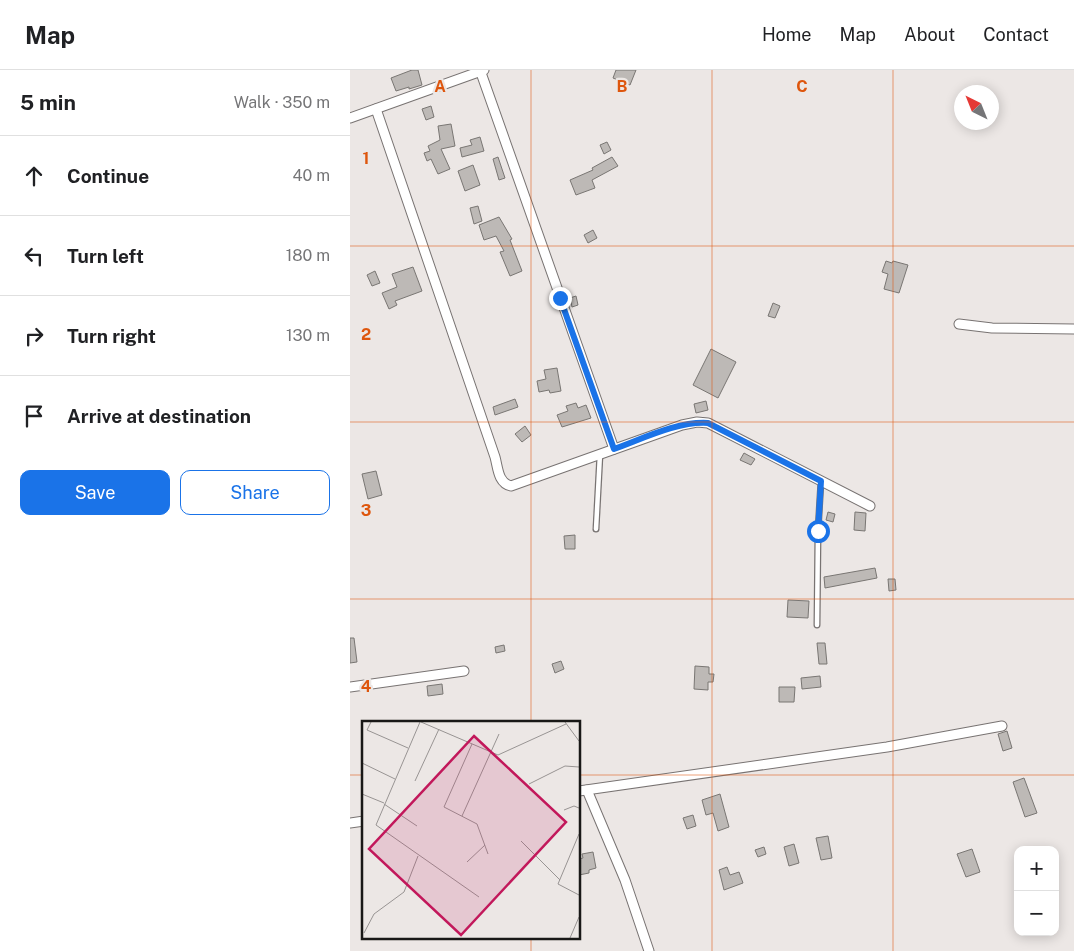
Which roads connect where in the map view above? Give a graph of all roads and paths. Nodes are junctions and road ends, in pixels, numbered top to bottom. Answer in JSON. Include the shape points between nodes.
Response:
{"nodes":[{"id":1,"x":482,"y":70,"type":"edge"},
{"id":2,"x":376,"y":109,"type":"junction"},
{"id":3,"x":350,"y":118,"type":"edge"},
{"id":4,"x":958,"y":324,"type":"dead end"},
{"id":5,"x":1074,"y":329,"type":"edge"},
{"id":6,"x":614,"y":449,"type":"junction"},
{"id":7,"x":600,"y":454,"type":"junction"},
{"id":8,"x":821,"y":481,"type":"junction"},
{"id":9,"x":870,"y":506,"type":"dead end"},
{"id":10,"x":596,"y":530,"type":"dead end"},
{"id":11,"x":817,"y":625,"type":"dead end"},
{"id":12,"x":464,"y":671,"type":"dead end"},
{"id":13,"x":350,"y":687,"type":"edge"},
{"id":14,"x":1002,"y":726,"type":"dead end"},
{"id":15,"x":583,"y":790,"type":"edge"},
{"id":16,"x":649,"y":951,"type":"edge"}],
"edges":[{"from":1,"to":2,"type":"street"},
{"from":1,"to":6,"type":"street"},
{"from":2,"to":3,"type":"street"},
{"from":2,"to":7,"type":"street","via":[[500,479],[511,486]]},
{"from":4,"to":5,"type":"street","via":[[992,328]]},
{"from":6,"to":7,"type":"street"},
{"from":6,"to":8,"type":"street","via":[[682,425],[708,423]]},
{"from":7,"to":10,"type":"lane"},
{"from":8,"to":9,"type":"street"},
{"from":8,"to":11,"type":"lane"},
{"from":12,"to":13,"type":"street"},
{"from":14,"to":15,"type":"street","via":[[887,747]]},
{"from":15,"to":16,"type":"street","via":[[625,880]]}]}
